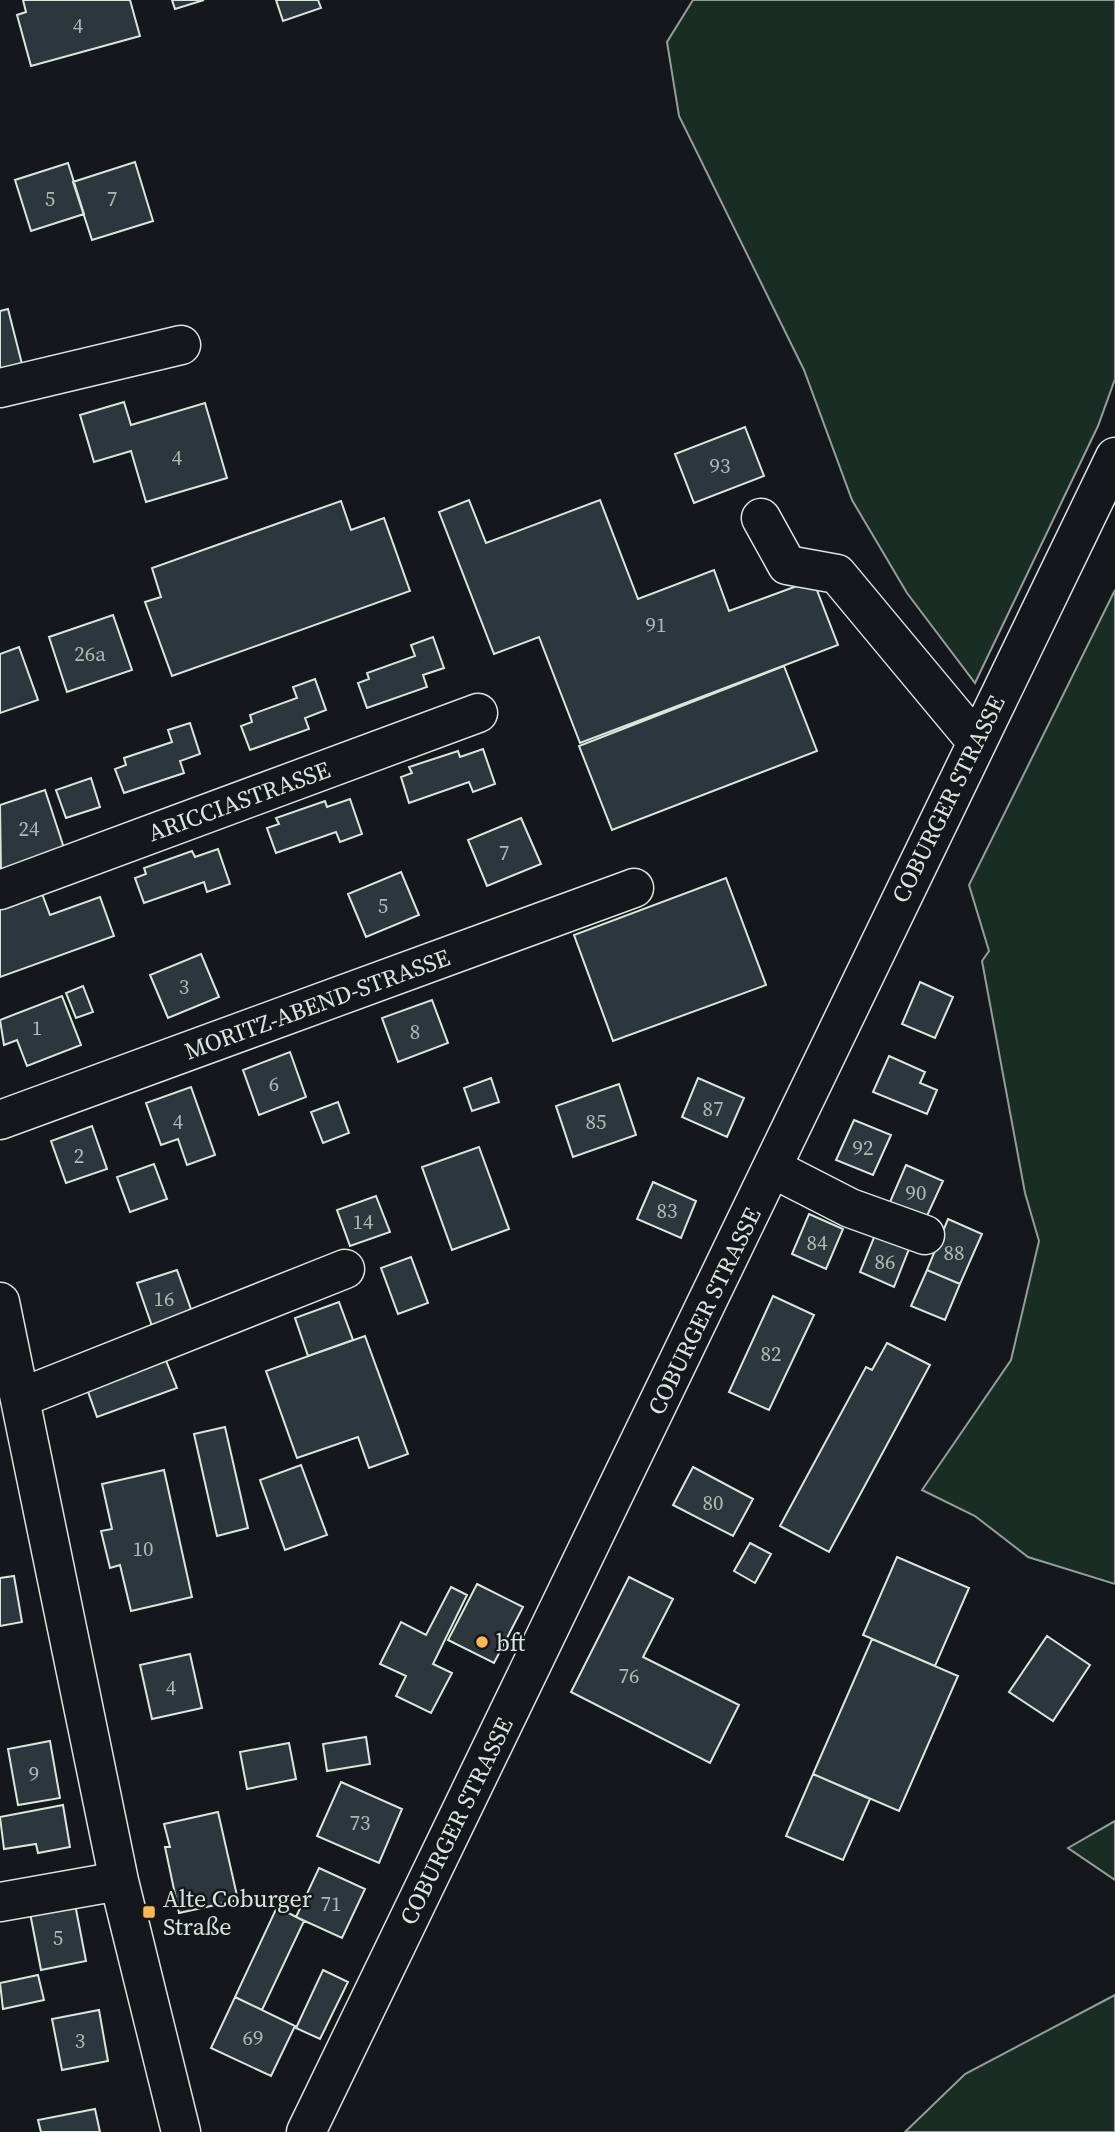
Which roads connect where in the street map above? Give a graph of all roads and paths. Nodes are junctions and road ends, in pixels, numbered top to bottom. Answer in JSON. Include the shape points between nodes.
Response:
{"nodes":[{"id":1,"x":181,"y":345,"type":"dead end"},
{"id":2,"x":0,"y":388,"type":"edge"},
{"id":3,"x":1107,"y":473,"type":"edge"},
{"id":4,"x":761,"y":518,"type":"dead end"},
{"id":5,"x":478,"y":713,"type":"dead end"},
{"id":6,"x":976,"y":741,"type":"junction"},
{"id":7,"x":635,"y":888,"type":"dead end"},
{"id":8,"x":0,"y":890,"type":"edge"},
{"id":9,"x":0,"y":1120,"type":"edge"},
{"id":10,"x":772,"y":1168,"type":"junction"},
{"id":11,"x":925,"y":1235,"type":"dead end"},
{"id":12,"x":345,"y":1269,"type":"dead end"},
{"id":13,"x":0,"y":1302,"type":"edge"},
{"id":14,"x":20,"y":1398,"type":"junction"},
{"id":15,"x":119,"y":1881,"type":"junction"},
{"id":16,"x":0,"y":1902,"type":"edge"},
{"id":17,"x":181,"y":2132,"type":"edge"},
{"id":18,"x":306,"y":2132,"type":"edge"}],
"edges":[{"from":1,"to":2,"type":"street"},
{"from":3,"to":6,"type":"street","name":"COBURGER STRASSE"},
{"from":4,"to":6,"type":"street","via":[[788,565],[837,574]]},
{"from":5,"to":8,"type":"street","name":"ARICCIASTRASSE"},
{"from":6,"to":10,"type":"street","name":"COBURGER STRASSE"},
{"from":7,"to":9,"type":"street","name":"MORITZ-ABEND-STRASSE"},
{"from":10,"to":11,"type":"street","via":[[850,1208]]},
{"from":10,"to":18,"type":"street","name":"COBURGER STRASSE"},
{"from":12,"to":14,"type":"street"},
{"from":13,"to":14,"type":"street"},
{"from":14,"to":15,"type":"street"},
{"from":15,"to":16,"type":"street"},
{"from":15,"to":17,"type":"street"}]}
